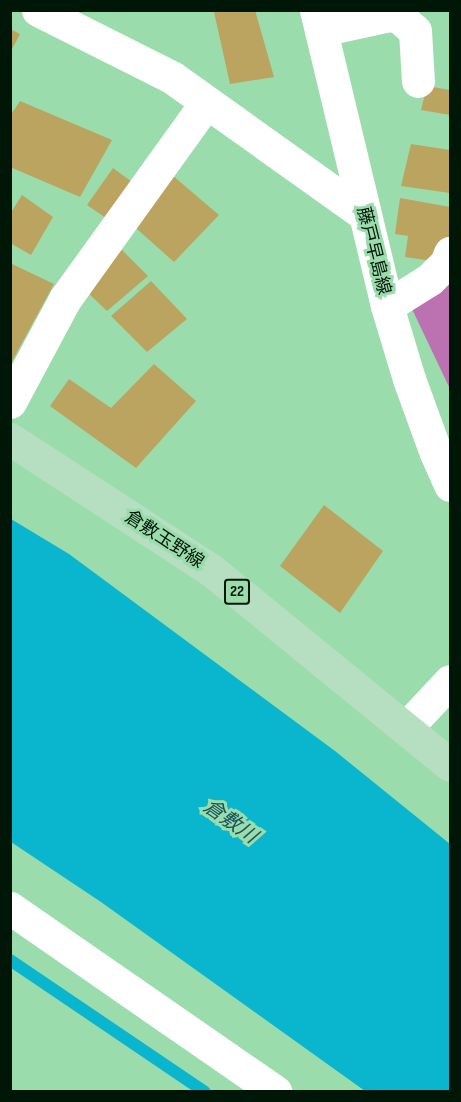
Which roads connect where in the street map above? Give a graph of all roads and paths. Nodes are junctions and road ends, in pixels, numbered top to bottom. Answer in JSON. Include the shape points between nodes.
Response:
{"nodes":[{"id":1,"x":38,"y":10,"type":"edge"},
{"id":2,"x":319,"y":20,"type":"edge"},
{"id":3,"x":418,"y":81,"type":"dead end"},
{"id":4,"x":206,"y":103,"type":"junction"},
{"id":5,"x":364,"y":214,"type":"junction"},
{"id":6,"x":450,"y":253,"type":"edge"},
{"id":7,"x":387,"y":306,"type":"junction"},
{"id":8,"x":10,"y":402,"type":"edge"},
{"id":9,"x":10,"y":439,"type":"edge"},
{"id":10,"x":450,"y":484,"type":"edge"},
{"id":11,"x":450,"y":681,"type":"edge"},
{"id":12,"x":406,"y":728,"type":"junction"},
{"id":13,"x":450,"y":765,"type":"edge"},
{"id":14,"x":10,"y":908,"type":"edge"},
{"id":15,"x":276,"y":1092,"type":"edge"}],
"edges":[{"from":1,"to":4,"type":"street","via":[[173,78]]},
{"from":2,"to":3,"type":"street","via":[[399,17],[415,31]]},
{"from":2,"to":5,"type":"street","name":"藤戸早島線"},
{"from":4,"to":5,"type":"street"},
{"from":4,"to":8,"type":"street","via":[[65,299]]},
{"from":5,"to":7,"type":"street","name":"藤戸早島線"},
{"from":6,"to":7,"type":"street","via":[[430,279]]},
{"from":7,"to":10,"type":"street","name":"藤戸早島線","via":[[409,379]]},
{"from":9,"to":12,"type":"main road","name":"倉敷玉野線","number":"22","via":[[210,570]]},
{"from":11,"to":12,"type":"street"},
{"from":12,"to":13,"type":"main road","name":"倉敷玉野線","number":"22"},
{"from":14,"to":15,"type":"street"}]}
